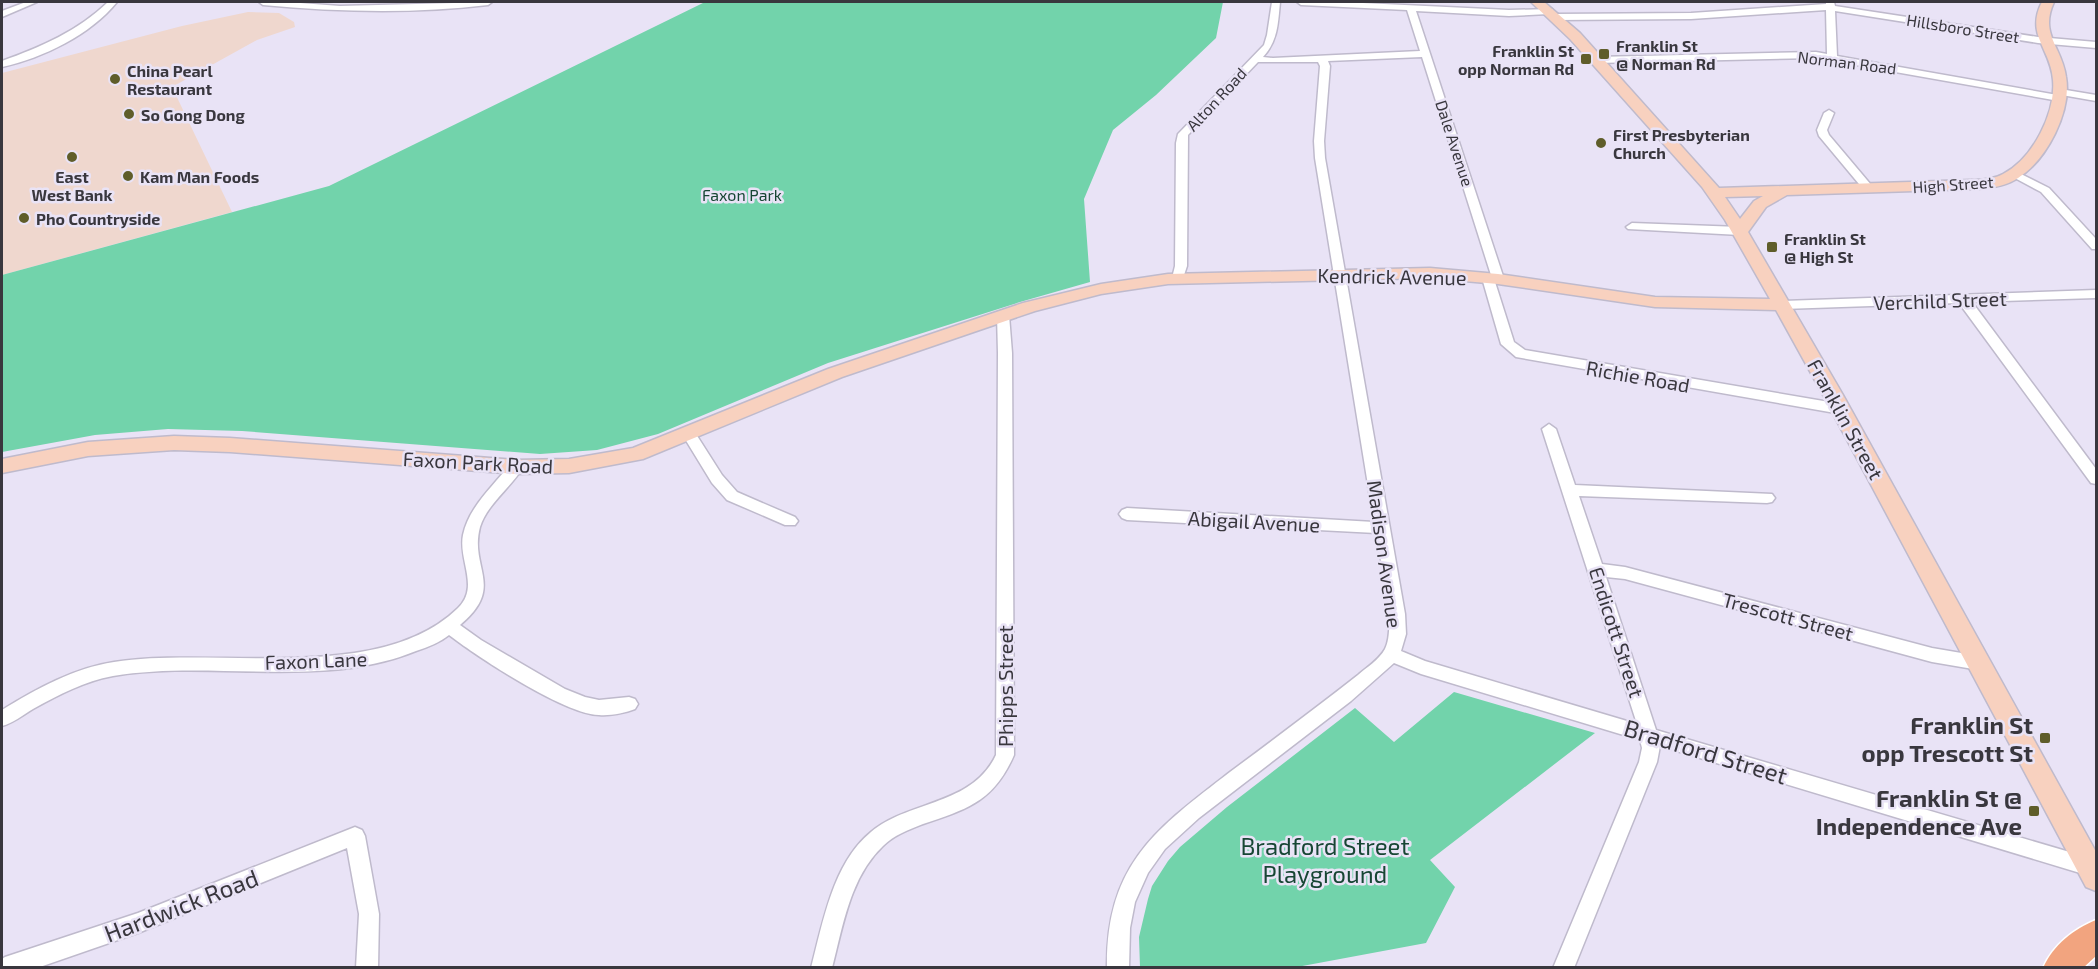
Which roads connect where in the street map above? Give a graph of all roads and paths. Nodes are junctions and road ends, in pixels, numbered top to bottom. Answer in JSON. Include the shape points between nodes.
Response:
{"nodes":[{"id":1,"x":33,"y":2,"type":"edge"},
{"id":2,"x":113,"y":2,"type":"edge"},
{"id":3,"x":263,"y":2,"type":"edge"},
{"id":4,"x":488,"y":2,"type":"edge"},
{"id":5,"x":1276,"y":2,"type":"edge"},
{"id":6,"x":1301,"y":2,"type":"edge"},
{"id":7,"x":1537,"y":2,"type":"edge"},
{"id":8,"x":2048,"y":2,"type":"edge"},
{"id":9,"x":1830,"y":4,"type":"edge"},
{"id":10,"x":1411,"y":8,"type":"junction"},
{"id":11,"x":2,"y":14,"type":"edge"},
{"id":12,"x":1553,"y":14,"type":"junction"},
{"id":13,"x":2046,"y":41,"type":"junction"},
{"id":14,"x":2097,"y":45,"type":"edge"},
{"id":15,"x":1425,"y":54,"type":"junction"},
{"id":16,"x":1832,"y":57,"type":"junction"},
{"id":17,"x":1254,"y":59,"type":"junction"},
{"id":18,"x":1322,"y":59,"type":"junction"},
{"id":19,"x":1596,"y":60,"type":"junction"},
{"id":20,"x":2,"y":64,"type":"edge"},
{"id":21,"x":2060,"y":95,"type":"junction"},
{"id":22,"x":2097,"y":98,"type":"edge"},
{"id":23,"x":1829,"y":113,"type":"dead end"},
{"id":24,"x":2015,"y":174,"type":"junction"},
{"id":25,"x":1868,"y":189,"type":"junction"},
{"id":26,"x":1790,"y":192,"type":"junction"},
{"id":27,"x":1715,"y":193,"type":"junction"},
{"id":28,"x":1632,"y":227,"type":"dead end"},
{"id":29,"x":1740,"y":231,"type":"junction"},
{"id":30,"x":2097,"y":246,"type":"edge"},
{"id":31,"x":1340,"y":274,"type":"junction"},
{"id":32,"x":1178,"y":278,"type":"junction"},
{"id":33,"x":1493,"y":278,"type":"junction"},
{"id":34,"x":2097,"y":294,"type":"edge"},
{"id":35,"x":1963,"y":299,"type":"junction"},
{"id":36,"x":1783,"y":305,"type":"junction"},
{"id":37,"x":1003,"y":315,"type":"junction"},
{"id":38,"x":1841,"y":409,"type":"junction"},
{"id":39,"x":1549,"y":429,"type":"dead end"},
{"id":40,"x":689,"y":435,"type":"junction"},
{"id":41,"x":2,"y":466,"type":"edge"},
{"id":42,"x":516,"y":467,"type":"junction"},
{"id":43,"x":2097,"y":479,"type":"edge"},
{"id":44,"x":1571,"y":490,"type":"junction"},
{"id":45,"x":1767,"y":498,"type":"dead end"},
{"id":46,"x":1127,"y":514,"type":"dead end"},
{"id":47,"x":790,"y":521,"type":"dead end"},
{"id":48,"x":1382,"y":528,"type":"junction"},
{"id":49,"x":1596,"y":569,"type":"junction"},
{"id":50,"x":450,"y":627,"type":"junction"},
{"id":51,"x":1392,"y":655,"type":"junction"},
{"id":52,"x":1979,"y":663,"type":"junction"},
{"id":53,"x":628,"y":704,"type":"dead end"},
{"id":54,"x":2,"y":719,"type":"edge"},
{"id":55,"x":1650,"y":734,"type":"junction"},
{"id":56,"x":2093,"y":873,"type":"edge"},
{"id":57,"x":2097,"y":936,"type":"edge"},
{"id":58,"x":5,"y":968,"type":"edge"},
{"id":59,"x":367,"y":968,"type":"edge"},
{"id":60,"x":821,"y":968,"type":"edge"},
{"id":61,"x":1118,"y":968,"type":"edge"},
{"id":62,"x":1563,"y":968,"type":"edge"},
{"id":63,"x":2060,"y":968,"type":"edge"}],
"edges":[{"from":1,"to":11,"type":"street"},
{"from":2,"to":20,"type":"street","via":[[77,33]]},
{"from":3,"to":4,"type":"street","via":[[340,9],[447,7]]},
{"from":5,"to":17,"type":"street","name":"Alton Road","via":[[1271,41]]},
{"from":6,"to":10,"type":"street","name":"Hillsboro Street"},
{"from":7,"to":12,"type":"street","name":"Franklin Street"},
{"from":8,"to":13,"type":"street","name":"High Street","via":[[2041,17]]},
{"from":9,"to":12,"type":"street","name":"Hillsboro Street","via":[[1691,16]]},
{"from":9,"to":13,"type":"street","name":"Hillsboro Street"},
{"from":9,"to":16,"type":"street"},
{"from":10,"to":12,"type":"street","name":"Hillsboro Street"},
{"from":10,"to":15,"type":"street","name":"Dale Avenue"},
{"from":12,"to":19,"type":"street","name":"Franklin Street"},
{"from":13,"to":14,"type":"street","name":"Hillsboro Street"},
{"from":13,"to":21,"type":"street","name":"High Street","via":[[2059,72]]},
{"from":15,"to":18,"type":"street"},
{"from":15,"to":33,"type":"street","name":"Dale Avenue"},
{"from":16,"to":19,"type":"street","name":"Norman Road","via":[[1801,54]]},
{"from":16,"to":21,"type":"street","name":"Norman Road"},
{"from":17,"to":18,"type":"street"},
{"from":17,"to":32,"type":"street","name":"Alton Road","via":[[1186,128],[1182,137]]},
{"from":18,"to":31,"type":"street","name":"Madison Avenue","via":[[1325,66],[1320,152]]},
{"from":19,"to":27,"type":"street","name":"Franklin Street"},
{"from":21,"to":22,"type":"street","name":"Norman Road"},
{"from":21,"to":24,"type":"street","name":"High Street","via":[[2041,142]]},
{"from":23,"to":25,"type":"street","via":[[1822,130],[1824,136]]},
{"from":24,"to":25,"type":"street","name":"High Street","via":[[1981,184]]},
{"from":24,"to":30,"type":"street","via":[[2045,190]]},
{"from":25,"to":26,"type":"street","name":"High Street"},
{"from":26,"to":27,"type":"street","name":"High Street"},
{"from":26,"to":29,"type":"street","via":[[1774,195],[1760,204]]},
{"from":27,"to":29,"type":"street","name":"Franklin Street"},
{"from":28,"to":29,"type":"street"},
{"from":29,"to":36,"type":"street","name":"Franklin Street"},
{"from":31,"to":32,"type":"street","name":"Kendrick Avenue"},
{"from":31,"to":33,"type":"street","name":"Kendrick Avenue","via":[[1418,273]]},
{"from":31,"to":48,"type":"street","name":"Madison Avenue"},
{"from":32,"to":37,"type":"street","name":"Kendrick Avenue","via":[[1088,291]]},
{"from":33,"to":36,"type":"street","name":"Kendrick Avenue","via":[[1655,302]]},
{"from":33,"to":38,"type":"street","name":"Richie Road","via":[[1509,347],[1521,354]]},
{"from":34,"to":35,"type":"street","name":"Verchild Street"},
{"from":35,"to":36,"type":"street","name":"Verchild Street"},
{"from":35,"to":43,"type":"street"},
{"from":36,"to":38,"type":"street","name":"Franklin Street"},
{"from":37,"to":40,"type":"street","name":"Faxon Park Road","via":[[827,376]]},
{"from":37,"to":60,"type":"street","name":"Phipps Street","via":[[1005,755],[998,774],[977,792],[892,827],[866,849],[847,882]]},
{"from":38,"to":52,"type":"street","name":"Franklin Street"},
{"from":39,"to":44,"type":"street","name":"Endicott Street"},
{"from":40,"to":42,"type":"street","name":"Faxon Park Road","via":[[603,461]]},
{"from":40,"to":47,"type":"street","via":[[732,496]]},
{"from":41,"to":42,"type":"street","name":"Faxon Park Road","via":[[88,449],[174,442]]},
{"from":42,"to":50,"type":"street","name":"Faxon Lane","via":[[473,525],[470,540],[477,571],[475,596]]},
{"from":44,"to":45,"type":"street"},
{"from":44,"to":49,"type":"street","name":"Endicott Street"},
{"from":46,"to":48,"type":"street","name":"Abigail Avenue"},
{"from":48,"to":51,"type":"street","name":"Madison Avenue","via":[[1398,622]]},
{"from":49,"to":52,"type":"street","name":"Trescott Street","via":[[1625,573],[1932,655]]},
{"from":49,"to":55,"type":"street","name":"Endicott Street"},
{"from":50,"to":53,"type":"street","via":[[485,651],[582,704],[599,708]]},
{"from":50,"to":54,"type":"street","name":"Faxon Lane","via":[[417,645],[370,659],[160,664],[113,669],[67,683]]},
{"from":51,"to":55,"type":"street","name":"Bradford Street"},
{"from":51,"to":61,"type":"street","name":"Madison Avenue","via":[[1193,812],[1149,854],[1136,874],[1123,911]]},
{"from":52,"to":56,"type":"street","name":"Franklin Street"},
{"from":55,"to":56,"type":"street","name":"Bradford Street"},
{"from":55,"to":62,"type":"street","name":"Endicott Street","via":[[1648,762]]},
{"from":57,"to":63,"type":"main road"},
{"from":58,"to":59,"type":"street","name":"Hardwick Road","via":[[138,923],[355,836],[369,914]]}]}
